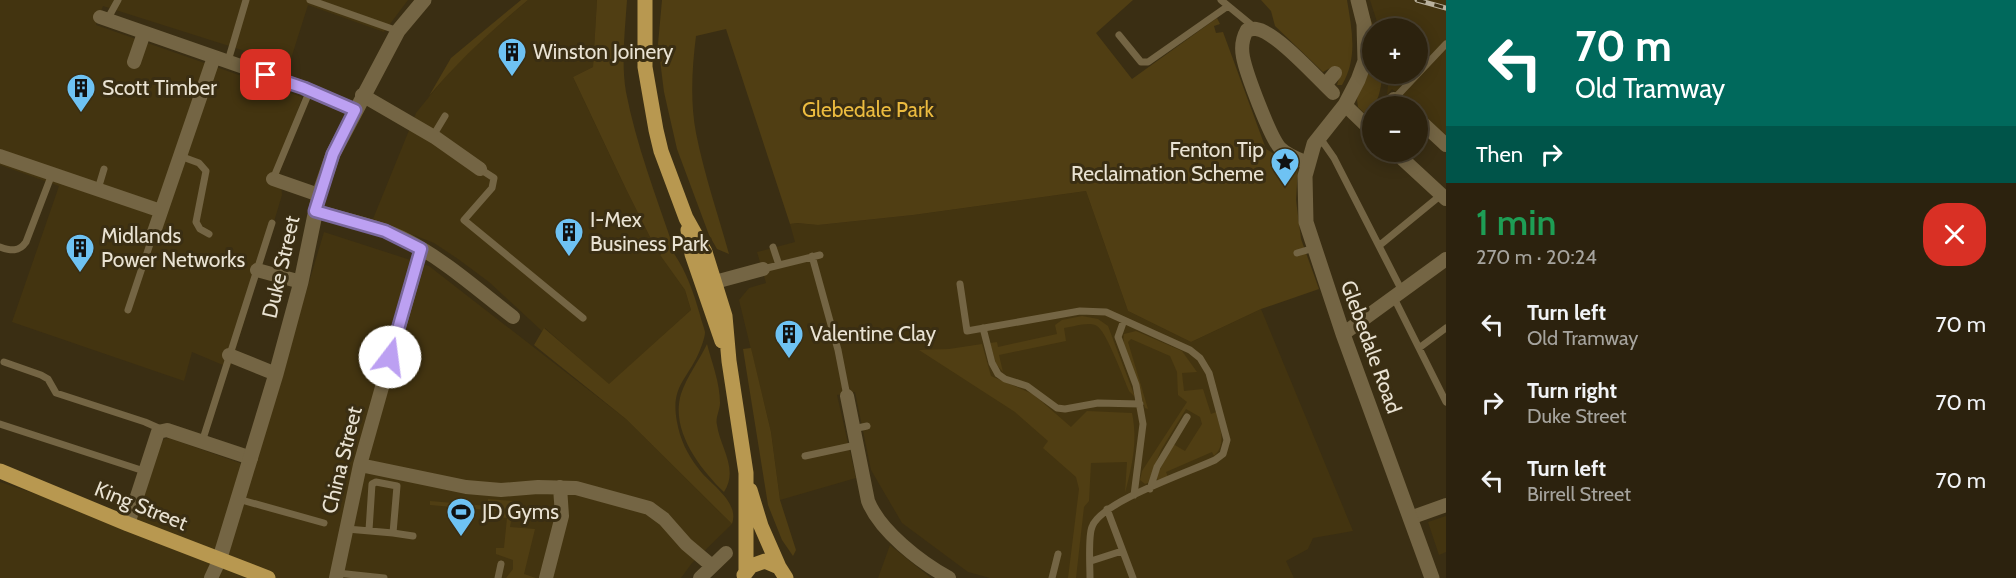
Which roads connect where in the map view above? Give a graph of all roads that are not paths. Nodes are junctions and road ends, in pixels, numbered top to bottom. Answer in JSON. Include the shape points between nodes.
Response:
{"nodes":[{"id":1,"x":118,"y":0,"type":"edge"},
{"id":2,"x":246,"y":0,"type":"edge"},
{"id":3,"x":310,"y":0,"type":"edge"},
{"id":4,"x":424,"y":0,"type":"edge"},
{"id":5,"x":645,"y":0,"type":"edge"},
{"id":6,"x":1221,"y":0,"type":"edge"},
{"id":7,"x":1358,"y":0,"type":"edge"},
{"id":8,"x":1228,"y":6,"type":"junction"},
{"id":9,"x":104,"y":18,"type":"joint"},
{"id":10,"x":1255,"y":28,"type":"junction"},
{"id":11,"x":398,"y":31,"type":"junction"},
{"id":12,"x":144,"y":33,"type":"junction"},
{"id":13,"x":1119,"y":34,"type":"dead end"},
{"id":14,"x":1446,"y":44,"type":"edge"},
{"id":15,"x":214,"y":57,"type":"junction"},
{"id":16,"x":134,"y":62,"type":"dead end"},
{"id":17,"x":228,"y":62,"type":"junction"},
{"id":18,"x":1335,"y":73,"type":"dead end"},
{"id":19,"x":310,"y":90,"type":"junction"},
{"id":20,"x":362,"y":95,"type":"junction"},
{"id":21,"x":1402,"y":96,"type":"edge"},
{"id":22,"x":1345,"y":105,"type":"junction"},
{"id":23,"x":355,"y":110,"type":"junction"},
{"id":24,"x":445,"y":116,"type":"dead end"},
{"id":25,"x":1362,"y":119,"type":"edge"},
{"id":26,"x":1428,"y":128,"type":"edge"},
{"id":27,"x":1322,"y":132,"type":"junction"},
{"id":28,"x":433,"y":136,"type":"junction"},
{"id":29,"x":1446,"y":145,"type":"edge"},
{"id":30,"x":0,"y":156,"type":"edge"},
{"id":31,"x":180,"y":156,"type":"junction"},
{"id":32,"x":1406,"y":162,"type":"edge"},
{"id":33,"x":1308,"y":163,"type":"junction"},
{"id":34,"x":480,"y":168,"type":"joint"},
{"id":35,"x":104,"y":169,"type":"dead end"},
{"id":36,"x":52,"y":174,"type":"junction"},
{"id":37,"x":273,"y":179,"type":"joint"},
{"id":38,"x":98,"y":189,"type":"junction"},
{"id":39,"x":319,"y":195,"type":"junction"},
{"id":40,"x":1444,"y":197,"type":"edge"},
{"id":41,"x":160,"y":211,"type":"junction"},
{"id":42,"x":315,"y":211,"type":"junction"},
{"id":43,"x":686,"y":218,"type":"junction"},
{"id":44,"x":272,"y":223,"type":"dead end"},
{"id":45,"x":154,"y":232,"type":"joint"},
{"id":46,"x":209,"y":234,"type":"dead end"},
{"id":47,"x":1380,"y":245,"type":"junction"},
{"id":48,"x":0,"y":247,"type":"edge"},
{"id":49,"x":773,"y":247,"type":"dead end"},
{"id":50,"x":1314,"y":248,"type":"junction"},
{"id":51,"x":421,"y":249,"type":"junction"},
{"id":52,"x":1297,"y":253,"type":"dead end"},
{"id":53,"x":820,"y":255,"type":"dead end"},
{"id":54,"x":812,"y":256,"type":"junction"},
{"id":55,"x":1446,"y":259,"type":"edge"},
{"id":56,"x":778,"y":265,"type":"junction"},
{"id":57,"x":763,"y":269,"type":"joint"},
{"id":58,"x":257,"y":270,"type":"junction"},
{"id":59,"x":301,"y":282,"type":"junction"},
{"id":60,"x":715,"y":282,"type":"junction"},
{"id":61,"x":960,"y":284,"type":"dead end"},
{"id":62,"x":1398,"y":294,"type":"junction"},
{"id":63,"x":128,"y":310,"type":"dead end"},
{"id":64,"x":513,"y":317,"type":"dead end"},
{"id":65,"x":583,"y":318,"type":"dead end"},
{"id":66,"x":1124,"y":320,"type":"junction"},
{"id":67,"x":983,"y":328,"type":"junction"},
{"id":68,"x":1446,"y":328,"type":"edge"},
{"id":69,"x":1343,"y":334,"type":"junction"},
{"id":70,"x":1419,"y":348,"type":"junction"},
{"id":71,"x":229,"y":355,"type":"junction"},
{"id":72,"x":729,"y":361,"type":"junction"},
{"id":73,"x":4,"y":362,"type":"dead end"},
{"id":74,"x":276,"y":374,"type":"junction"},
{"id":75,"x":847,"y":396,"type":"joint"},
{"id":76,"x":1446,"y":402,"type":"edge"},
{"id":77,"x":1140,"y":404,"type":"junction"},
{"id":78,"x":1187,"y":417,"type":"dead end"},
{"id":79,"x":0,"y":424,"type":"edge"},
{"id":80,"x":163,"y":430,"type":"junction"},
{"id":81,"x":202,"y":442,"type":"junction"},
{"id":82,"x":856,"y":446,"type":"junction"},
{"id":83,"x":805,"y":456,"type":"dead end"},
{"id":84,"x":251,"y":458,"type":"junction"},
{"id":85,"x":360,"y":465,"type":"junction"},
{"id":86,"x":0,"y":471,"type":"edge"},
{"id":87,"x":144,"y":471,"type":"junction"},
{"id":88,"x":746,"y":472,"type":"junction"},
{"id":89,"x":560,"y":487,"type":"junction"},
{"id":90,"x":1150,"y":489,"type":"junction"},
{"id":91,"x":1134,"y":495,"type":"junction"},
{"id":92,"x":238,"y":499,"type":"junction"},
{"id":93,"x":1446,"y":505,"type":"edge"},
{"id":94,"x":1107,"y":509,"type":"junction"},
{"id":95,"x":1410,"y":518,"type":"junction"},
{"id":96,"x":324,"y":523,"type":"dead end"},
{"id":97,"x":128,"y":524,"type":"junction"},
{"id":98,"x":347,"y":529,"type":"junction"},
{"id":99,"x":369,"y":530,"type":"junction"},
{"id":100,"x":393,"y":533,"type":"junction"},
{"id":101,"x":413,"y":536,"type":"dead end"},
{"id":102,"x":1122,"y":551,"type":"junction"},
{"id":103,"x":726,"y":553,"type":"dead end"},
{"id":104,"x":1058,"y":554,"type":"dead end"},
{"id":105,"x":219,"y":561,"type":"junction"},
{"id":106,"x":1090,"y":561,"type":"junction"},
{"id":107,"x":501,"y":564,"type":"dead end"},
{"id":108,"x":712,"y":566,"type":"junction"},
{"id":109,"x":782,"y":573,"type":"edge"},
{"id":110,"x":337,"y":575,"type":"edge"},
{"id":111,"x":743,"y":576,"type":"edge"},
{"id":112,"x":940,"y":576,"type":"edge"},
{"id":113,"x":211,"y":578,"type":"edge"},
{"id":114,"x":268,"y":578,"type":"edge"},
{"id":115,"x":384,"y":578,"type":"edge"},
{"id":116,"x":498,"y":578,"type":"edge"},
{"id":117,"x":546,"y":578,"type":"edge"},
{"id":118,"x":700,"y":578,"type":"edge"},
{"id":119,"x":1052,"y":578,"type":"edge"},
{"id":120,"x":1090,"y":578,"type":"edge"},
{"id":121,"x":1133,"y":578,"type":"edge"},
{"id":122,"x":1432,"y":578,"type":"edge"}],
"edges":[{"from":1,"to":9,"type":"lane"},
{"from":2,"to":17,"type":"lane"},
{"from":3,"to":11,"type":"lane"},
{"from":4,"to":11,"type":"street","name":"Duke Street"},
{"from":5,"to":43,"type":"main road","via":[[645,67],[651,109],[661,151]]},
{"from":6,"to":8,"type":"lane"},
{"from":7,"to":22,"type":"street","name":"Glebedale Road","via":[[1364,24],[1365,61]]},
{"from":8,"to":10,"type":"lane"},
{"from":8,"to":13,"type":"lane","via":[[1148,62],[1141,62]]},
{"from":9,"to":12,"type":"street"},
{"from":10,"to":18,"type":"street","via":[[1279,41],[1329,89]]},
{"from":10,"to":33,"type":"street","via":[[1247,30],[1242,40],[1244,58],[1272,137],[1292,157]]},
{"from":11,"to":20,"type":"street","name":"Duke Street"},
{"from":12,"to":15,"type":"street"},
{"from":12,"to":16,"type":"street"},
{"from":14,"to":21,"type":"lane"},
{"from":15,"to":17,"type":"street"},
{"from":15,"to":31,"type":"street"},
{"from":17,"to":19,"type":"street"},
{"from":19,"to":23,"type":"street"},
{"from":19,"to":37,"type":"lane"},
{"from":20,"to":23,"type":"street","name":"Duke Street"},
{"from":20,"to":28,"type":"street"},
{"from":22,"to":25,"type":"street"},
{"from":22,"to":27,"type":"street","name":"Glebedale Road"},
{"from":23,"to":39,"type":"street","name":"Duke Street","via":[[333,154]]},
{"from":24,"to":28,"type":"lane"},
{"from":26,"to":29,"type":"street"},
{"from":27,"to":33,"type":"street","name":"Glebedale Road"},
{"from":27,"to":47,"type":"lane"},
{"from":28,"to":34,"type":"street"},
{"from":30,"to":36,"type":"street"},
{"from":31,"to":41,"type":"street"},
{"from":31,"to":46,"type":"lane","via":[[199,163],[206,171],[196,222]]},
{"from":32,"to":40,"type":"street"},
{"from":33,"to":50,"type":"street","name":"Glebedale Road","via":[[1306,222]]},
{"from":34,"to":65,"type":"lane","via":[[494,178],[492,188],[464,220]]},
{"from":35,"to":38,"type":"lane"},
{"from":36,"to":38,"type":"street"},
{"from":36,"to":48,"type":"lane","via":[[23,247],[15,251]]},
{"from":37,"to":39,"type":"street"},
{"from":38,"to":41,"type":"street"},
{"from":39,"to":42,"type":"street","name":"Duke Street"},
{"from":40,"to":47,"type":"lane"},
{"from":41,"to":45,"type":"street"},
{"from":42,"to":51,"type":"street","via":[[385,231]]},
{"from":42,"to":59,"type":"street","name":"Duke Street"},
{"from":43,"to":60,"type":"main road","via":[[705,252]]},
{"from":43,"to":72,"type":"main road","via":[[692,254]]},
{"from":44,"to":58,"type":"lane"},
{"from":45,"to":63,"type":"lane"},
{"from":47,"to":62,"type":"lane"},
{"from":49,"to":56,"type":"lane"},
{"from":50,"to":52,"type":"lane"},
{"from":50,"to":69,"type":"street","name":"Glebedale Road"},
{"from":51,"to":64,"type":"street"},
{"from":51,"to":85,"type":"street","name":"China Street"},
{"from":53,"to":54,"type":"lane"},
{"from":54,"to":56,"type":"lane"},
{"from":54,"to":75,"type":"lane"},
{"from":55,"to":62,"type":"street"},
{"from":56,"to":57,"type":"lane"},
{"from":57,"to":60,"type":"street"},
{"from":58,"to":59,"type":"street"},
{"from":58,"to":71,"type":"lane"},
{"from":59,"to":74,"type":"street","name":"Duke Street"},
{"from":60,"to":72,"type":"main road","via":[[725,316]]},
{"from":61,"to":67,"type":"lane","via":[[967,331]]},
{"from":62,"to":69,"type":"street"},
{"from":62,"to":70,"type":"lane"},
{"from":66,"to":67,"type":"lane","via":[[1106,312],[1080,311]]},
{"from":66,"to":77,"type":"lane","via":[[1118,337]]},
{"from":66,"to":90,"type":"lane","via":[[1200,358],[1209,373],[1227,440],[1223,454],[1215,460]]},
{"from":67,"to":77,"type":"lane","via":[[998,374],[1026,386],[1057,408],[1098,403]]},
{"from":68,"to":70,"type":"lane"},
{"from":69,"to":95,"type":"street","name":"Glebedale Road"},
{"from":70,"to":76,"type":"lane"},
{"from":71,"to":74,"type":"street"},
{"from":71,"to":81,"type":"lane"},
{"from":72,"to":88,"type":"main road"},
{"from":73,"to":80,"type":"lane","via":[[42,375],[56,393]]},
{"from":74,"to":84,"type":"street","name":"Duke Street"},
{"from":75,"to":82,"type":"street","via":[[860,428]]},
{"from":77,"to":91,"type":"lane","via":[[1143,424]]},
{"from":78,"to":90,"type":"lane","via":[[1157,467]]},
{"from":79,"to":87,"type":"lane"},
{"from":80,"to":81,"type":"street"},
{"from":80,"to":87,"type":"street","via":[[155,438]]},
{"from":81,"to":84,"type":"street"},
{"from":82,"to":83,"type":"lane"},
{"from":82,"to":112,"type":"street","via":[[873,513],[894,537]]},
{"from":84,"to":92,"type":"street","name":"Duke Street"},
{"from":85,"to":89,"type":"street","via":[[466,488]]},
{"from":85,"to":98,"type":"street","name":"China Street"},
{"from":86,"to":97,"type":"main road","name":"King Street"},
{"from":87,"to":97,"type":"street"},
{"from":88,"to":109,"type":"main road","via":[[761,526]]},
{"from":88,"to":111,"type":"main road"},
{"from":89,"to":108,"type":"street","via":[[649,508]]},
{"from":89,"to":117,"type":"street","via":[[562,516]]},
{"from":90,"to":91,"type":"lane"},
{"from":91,"to":94,"type":"lane"},
{"from":92,"to":96,"type":"lane"},
{"from":92,"to":105,"type":"street","name":"Duke Street"},
{"from":93,"to":95,"type":"street"},
{"from":94,"to":102,"type":"lane"},
{"from":94,"to":106,"type":"lane","via":[[1091,529]]},
{"from":95,"to":122,"type":"street","name":"Glebedale Road"},
{"from":97,"to":105,"type":"main road","name":"King Street"},
{"from":98,"to":99,"type":"lane"},
{"from":98,"to":110,"type":"street","name":"China Street"},
{"from":99,"to":100,"type":"lane"},
{"from":99,"to":100,"type":"lane","via":[[371,488],[376,482],[397,486]]},
{"from":100,"to":101,"type":"lane"},
{"from":102,"to":106,"type":"lane"},
{"from":102,"to":121,"type":"lane"},
{"from":103,"to":108,"type":"street"},
{"from":104,"to":119,"type":"lane"},
{"from":105,"to":113,"type":"street"},
{"from":105,"to":114,"type":"main road","name":"King Street"},
{"from":106,"to":120,"type":"lane"},
{"from":107,"to":116,"type":"lane"},
{"from":108,"to":118,"type":"street"},
{"from":109,"to":111,"type":"main road","via":[[765,561],[758,562]]},
{"from":110,"to":115,"type":"lane"}]}
